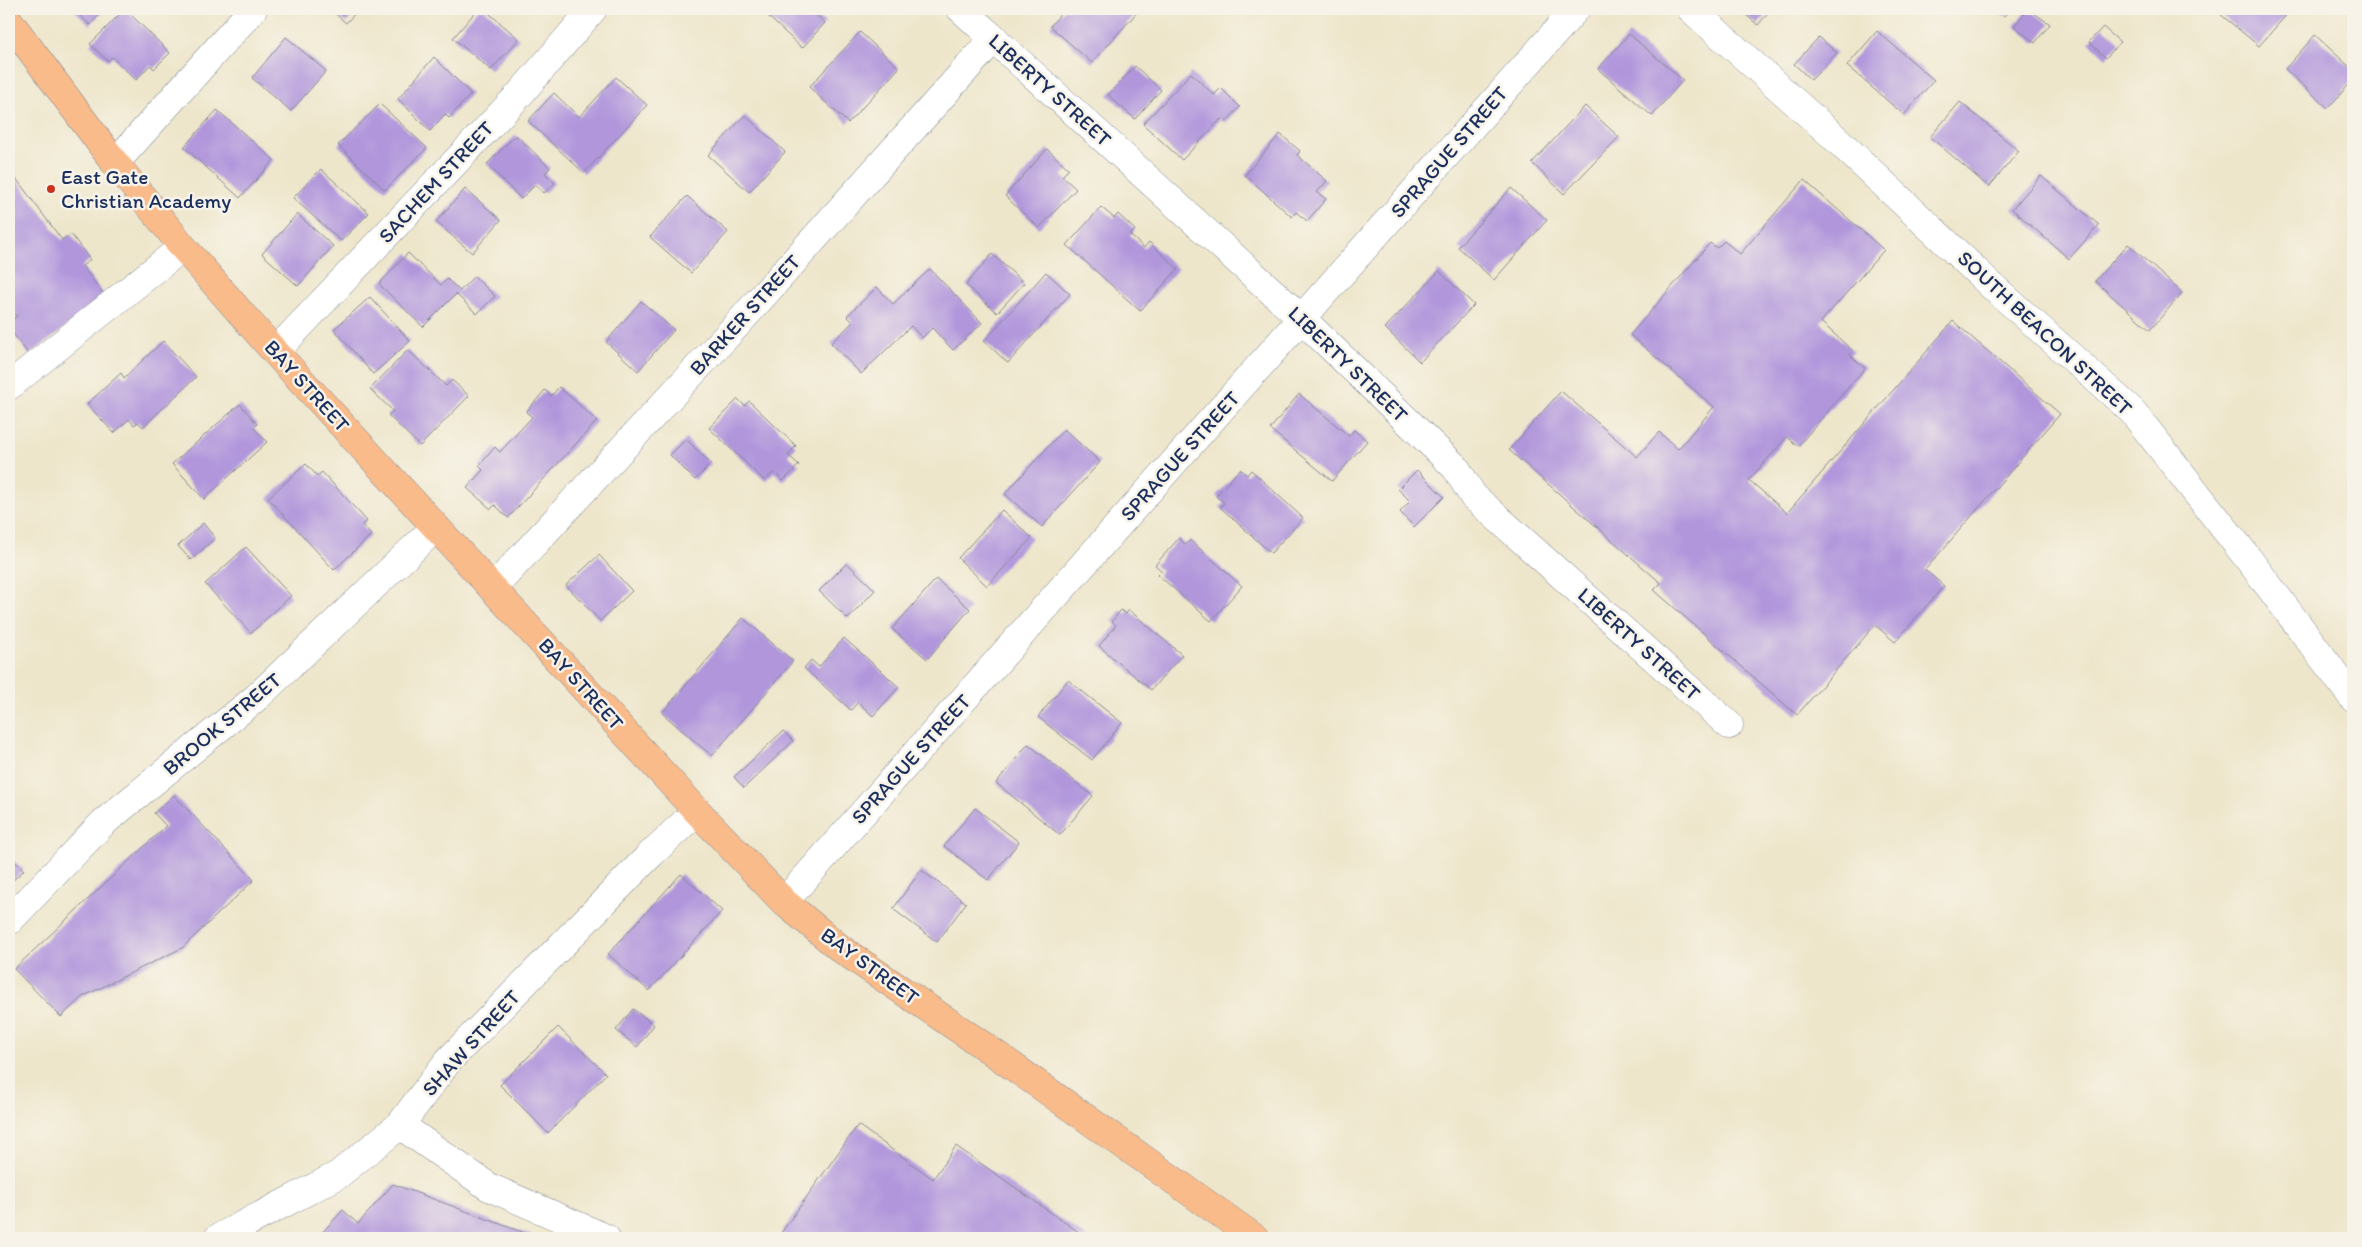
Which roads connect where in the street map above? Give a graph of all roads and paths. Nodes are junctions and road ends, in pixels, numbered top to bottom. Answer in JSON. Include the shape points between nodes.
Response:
{"nodes":[{"id":1,"x":254,"y":9,"type":"edge"},
{"id":2,"x":593,"y":9,"type":"edge"},
{"id":3,"x":961,"y":9,"type":"edge"},
{"id":4,"x":1576,"y":9,"type":"edge"},
{"id":5,"x":1691,"y":9,"type":"edge"},
{"id":6,"x":9,"y":21,"type":"edge"},
{"id":7,"x":994,"y":38,"type":"junction"},
{"id":8,"x":115,"y":163,"type":"junction"},
{"id":9,"x":183,"y":247,"type":"junction"},
{"id":10,"x":1302,"y":319,"type":"junction"},
{"id":11,"x":275,"y":352,"type":"junction"},
{"id":12,"x":9,"y":386,"type":"edge"},
{"id":13,"x":435,"y":528,"type":"junction"},
{"id":14,"x":492,"y":588,"type":"junction"},
{"id":15,"x":2353,"y":698,"type":"edge"},
{"id":16,"x":1729,"y":725,"type":"dead end"},
{"id":17,"x":697,"y":811,"type":"junction"},
{"id":18,"x":784,"y":902,"type":"junction"},
{"id":19,"x":9,"y":921,"type":"edge"},
{"id":20,"x":400,"y":1125,"type":"junction"},
{"id":21,"x":218,"y":1238,"type":"edge"},
{"id":22,"x":606,"y":1238,"type":"edge"},
{"id":23,"x":1255,"y":1238,"type":"edge"}],
"edges":[{"from":1,"to":8,"type":"street"},
{"from":2,"to":11,"type":"street","name":"SACHEM STREET","via":[[519,95]]},
{"from":3,"to":7,"type":"street","name":"LIBERTY STREET"},
{"from":4,"to":10,"type":"street","name":"SPRAGUE STREET"},
{"from":5,"to":15,"type":"street","name":"SOUTH BEACON STREET","via":[[2132,411]]},
{"from":6,"to":8,"type":"main road","name":"BAY STREET"},
{"from":7,"to":10,"type":"street","name":"LIBERTY STREET"},
{"from":7,"to":14,"type":"street","name":"BARKER STREET","via":[[735,327]]},
{"from":8,"to":9,"type":"main road","name":"BAY STREET"},
{"from":9,"to":11,"type":"main road","name":"BAY STREET"},
{"from":9,"to":12,"type":"street"},
{"from":10,"to":16,"type":"street","name":"LIBERTY STREET","via":[[1456,468],[1473,496]]},
{"from":10,"to":18,"type":"street","name":"SPRAGUE STREET"},
{"from":11,"to":13,"type":"main road","name":"BAY STREET"},
{"from":13,"to":14,"type":"main road","name":"BAY STREET"},
{"from":13,"to":19,"type":"street","name":"BROOK STREET","via":[[257,698],[103,823]]},
{"from":14,"to":17,"type":"main road","name":"BAY STREET"},
{"from":17,"to":18,"type":"main road","name":"BAY STREET"},
{"from":17,"to":20,"type":"street","name":"SHAW STREET","via":[[448,1061]]},
{"from":18,"to":23,"type":"main road","name":"BAY STREET","via":[[841,949]]},
{"from":20,"to":21,"type":"street","name":"SHAW STREET","via":[[338,1175]]},
{"from":20,"to":22,"type":"street","via":[[489,1187]]}]}
